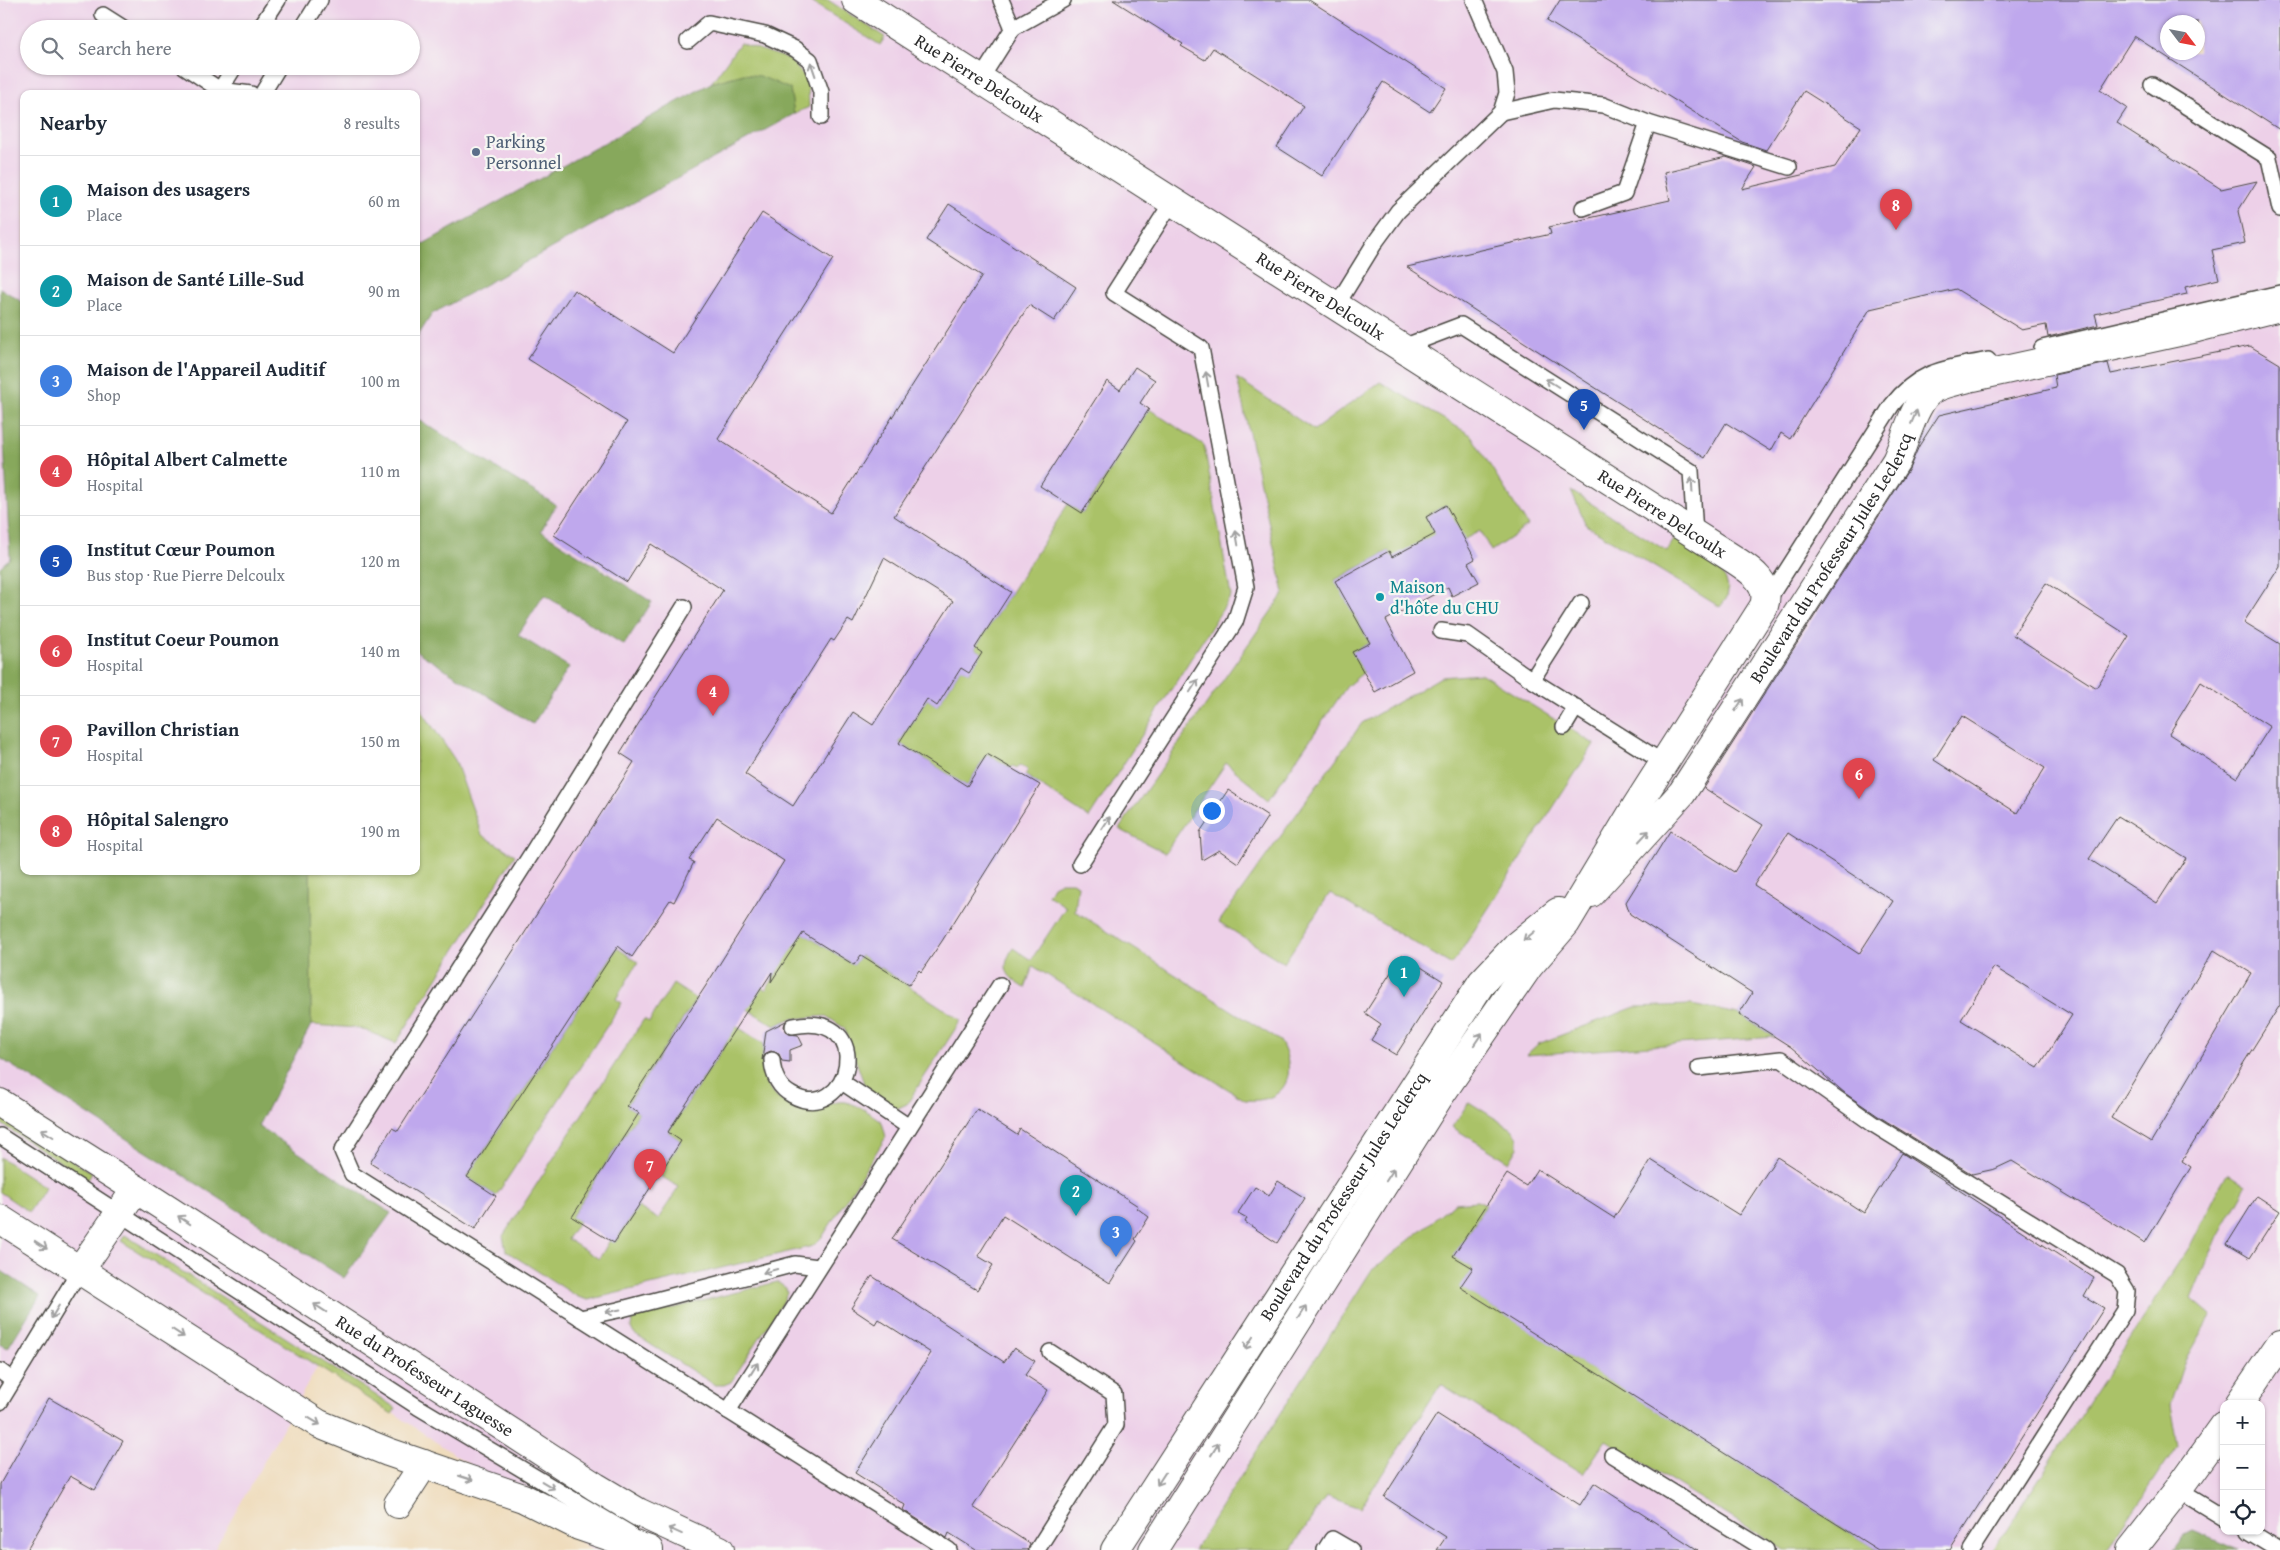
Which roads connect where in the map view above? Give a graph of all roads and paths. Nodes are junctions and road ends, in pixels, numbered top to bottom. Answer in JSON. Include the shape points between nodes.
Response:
{"nodes":[{"id":1,"x":278,"y":0,"type":"edge"},
{"id":2,"x":320,"y":0,"type":"edge"},
{"id":3,"x":856,"y":0,"type":"edge"},
{"id":4,"x":1001,"y":0,"type":"edge"},
{"id":5,"x":1063,"y":0,"type":"edge"},
{"id":6,"x":1474,"y":0,"type":"edge"},
{"id":7,"x":103,"y":15,"type":"dead end"},
{"id":8,"x":111,"y":20,"type":"edge"},
{"id":9,"x":266,"y":20,"type":"edge"},
{"id":10,"x":308,"y":20,"type":"edge"},
{"id":11,"x":1014,"y":28,"type":"junction"},
{"id":12,"x":688,"y":41,"type":"dead end"},
{"id":13,"x":198,"y":75,"type":"edge"},
{"id":14,"x":230,"y":75,"type":"edge"},
{"id":15,"x":274,"y":75,"type":"edge"},
{"id":16,"x":980,"y":80,"type":"junction"},
{"id":17,"x":2152,"y":85,"type":"dead end"},
{"id":18,"x":220,"y":90,"type":"joint"},
{"id":19,"x":264,"y":90,"type":"edge"},
{"id":20,"x":1501,"y":112,"type":"junction"},
{"id":21,"x":821,"y":117,"type":"dead end"},
{"id":22,"x":1648,"y":123,"type":"junction"},
{"id":23,"x":1789,"y":167,"type":"dead end"},
{"id":24,"x":1172,"y":202,"type":"junction"},
{"id":25,"x":1583,"y":208,"type":"dead end"},
{"id":26,"x":2280,"y":209,"type":"edge"},
{"id":27,"x":2280,"y":292,"type":"edge"},
{"id":28,"x":1336,"y":306,"type":"junction"},
{"id":29,"x":2280,"y":307,"type":"edge"},
{"id":30,"x":2280,"y":326,"type":"edge"},
{"id":31,"x":2165,"y":334,"type":"junction"},
{"id":32,"x":1402,"y":347,"type":"junction"},
{"id":33,"x":1695,"y":534,"type":"junction"},
{"id":34,"x":1581,"y":603,"type":"dead end"},
{"id":35,"x":1764,"y":606,"type":"junction"},
{"id":36,"x":684,"y":607,"type":"dead end"},
{"id":37,"x":1441,"y":631,"type":"dead end"},
{"id":38,"x":1532,"y":680,"type":"junction"},
{"id":39,"x":1576,"y":707,"type":"junction"},
{"id":40,"x":1564,"y":727,"type":"dead end"},
{"id":41,"x":1664,"y":763,"type":"junction"},
{"id":42,"x":1080,"y":864,"type":"dead end"},
{"id":43,"x":1600,"y":864,"type":"junction"},
{"id":44,"x":1574,"y":910,"type":"junction"},
{"id":45,"x":1000,"y":985,"type":"dead end"},
{"id":46,"x":793,"y":1026,"type":"dead end"},
{"id":47,"x":772,"y":1060,"type":"dead end"},
{"id":48,"x":1699,"y":1068,"type":"dead end"},
{"id":49,"x":842,"y":1082,"type":"junction"},
{"id":50,"x":0,"y":1103,"type":"edge"},
{"id":51,"x":909,"y":1127,"type":"junction"},
{"id":52,"x":0,"y":1136,"type":"edge"},
{"id":53,"x":136,"y":1189,"type":"junction"},
{"id":54,"x":119,"y":1213,"type":"junction"},
{"id":55,"x":0,"y":1219,"type":"edge"},
{"id":56,"x":818,"y":1267,"type":"junction"},
{"id":57,"x":80,"y":1270,"type":"junction"},
{"id":58,"x":580,"y":1318,"type":"junction"},
{"id":59,"x":2280,"y":1344,"type":"edge"},
{"id":60,"x":1050,"y":1352,"type":"dead end"},
{"id":61,"x":0,"y":1370,"type":"edge"},
{"id":62,"x":12,"y":1380,"type":"junction"},
{"id":63,"x":2243,"y":1400,"type":"edge"},
{"id":64,"x":0,"y":1402,"type":"edge"},
{"id":65,"x":728,"y":1411,"type":"junction"},
{"id":66,"x":2220,"y":1432,"type":"edge"},
{"id":67,"x":461,"y":1433,"type":"junction"},
{"id":68,"x":1612,"y":1455,"type":"dead end"},
{"id":69,"x":424,"y":1464,"type":"junction"},
{"id":70,"x":596,"y":1487,"type":"junction"},
{"id":71,"x":2178,"y":1490,"type":"junction"},
{"id":72,"x":398,"y":1504,"type":"dead end"},
{"id":73,"x":2220,"y":1516,"type":"edge"},
{"id":74,"x":2254,"y":1535,"type":"edge"},
{"id":75,"x":649,"y":1550,"type":"edge"},
{"id":76,"x":662,"y":1550,"type":"edge"},
{"id":77,"x":720,"y":1550,"type":"edge"},
{"id":78,"x":949,"y":1550,"type":"edge"},
{"id":79,"x":1038,"y":1550,"type":"edge"},
{"id":80,"x":1115,"y":1550,"type":"edge"},
{"id":81,"x":1152,"y":1550,"type":"edge"},
{"id":82,"x":1325,"y":1550,"type":"edge"},
{"id":83,"x":1351,"y":1550,"type":"edge"},
{"id":84,"x":1766,"y":1550,"type":"edge"},
{"id":85,"x":1971,"y":1550,"type":"edge"},
{"id":86,"x":2130,"y":1550,"type":"edge"},
{"id":87,"x":2278,"y":1550,"type":"edge"}],
"edges":[{"from":1,"to":9,"type":"lane"},
{"from":2,"to":10,"type":"lane"},
{"from":3,"to":16,"type":"street","name":"Rue Pierre Delcoulx"},
{"from":4,"to":11,"type":"lane"},
{"from":5,"to":11,"type":"lane"},
{"from":6,"to":20,"type":"lane","via":[[1505,72],[1507,93]]},
{"from":7,"to":8,"type":"lane"},
{"from":11,"to":16,"type":"lane"},
{"from":21,"to":12,"type":"lane","one_way":true,"via":[[821,92],[810,60],[795,49],[765,34],[709,23]]},
{"from":13,"to":18,"type":"lane"},
{"from":14,"to":18,"type":"lane"},
{"from":15,"to":19,"type":"lane"},
{"from":16,"to":24,"type":"street","name":"Rue Pierre Delcoulx"},
{"from":17,"to":26,"type":"lane","via":[[2269,158]]},
{"from":20,"to":22,"type":"lane","via":[[1554,100],[1603,105]]},
{"from":20,"to":28,"type":"lane","via":[[1398,211]]},
{"from":22,"to":23,"type":"lane"},
{"from":22,"to":25,"type":"lane","via":[[1624,193]]},
{"from":24,"to":28,"type":"street","name":"Rue Pierre Delcoulx"},
{"from":42,"to":24,"type":"lane","one_way":true,"via":[[1235,622],[1246,587],[1202,348],[1114,293]]},
{"from":27,"to":35,"type":"lane","via":[[1921,377],[1902,391],[1892,404]]},
{"from":28,"to":32,"type":"street","name":"Rue Pierre Delcoulx"},
{"from":29,"to":31,"type":"street","name":"Boulevard du Professeur Jules Leclercq"},
{"from":30,"to":31,"type":"street","name":"Boulevard du Professeur Jules Leclercq","via":[[2198,338]]},
{"from":44,"to":31,"type":"street","name":"Boulevard du Professeur Jules Leclercq","one_way":true,"via":[[1682,793],[1896,461],[1916,412],[1928,393],[1973,377]]},
{"from":32,"to":33,"type":"street","name":"Rue Pierre Delcoulx"},
{"from":33,"to":32,"type":"lane","one_way":true,"via":[[1691,471],[1461,326]]},
{"from":33,"to":35,"type":"street","name":"Rue Pierre Delcoulx","via":[[1754,573],[1764,588]]},
{"from":34,"to":38,"type":"lane"},
{"from":35,"to":41,"type":"street","name":"Boulevard du Professeur Jules Leclercq"},
{"from":36,"to":58,"type":"lane","via":[[342,1151],[352,1174]]},
{"from":37,"to":38,"type":"lane","via":[[1468,635]]},
{"from":38,"to":39,"type":"lane"},
{"from":39,"to":40,"type":"lane"},
{"from":39,"to":41,"type":"lane"},
{"from":41,"to":43,"type":"street","name":"Boulevard du Professeur Jules Leclercq"},
{"from":43,"to":44,"type":"street","name":"Boulevard du Professeur Jules Leclercq"},
{"from":43,"to":80,"type":"street","name":"Boulevard du Professeur Jules Leclercq","one_way":true,"via":[[1561,909],[1516,946],[1482,982]]},
{"from":81,"to":44,"type":"street","name":"Boulevard du Professeur Jules Leclercq","one_way":true,"via":[[1439,1097],[1529,966]]},
{"from":45,"to":51,"type":"lane"},
{"from":46,"to":49,"type":"lane","via":[[818,1024],[838,1036],[848,1058]]},
{"from":47,"to":49,"type":"lane","via":[[772,1070],[778,1082],[797,1098],[822,1098],[834,1092]]},
{"from":48,"to":85,"type":"lane","via":[[1781,1059],[1873,1124],[2117,1275],[2127,1291],[2125,1310]]},
{"from":49,"to":51,"type":"lane"},
{"from":53,"to":50,"type":"street","name":"Rue du Professeur Laguesse","one_way":true},
{"from":51,"to":56,"type":"lane"},
{"from":52,"to":54,"type":"lane"},
{"from":53,"to":54,"type":"street"},
{"from":70,"to":53,"type":"street","name":"Rue du Professeur Laguesse","one_way":true},
{"from":54,"to":57,"type":"street"},
{"from":54,"to":67,"type":"lane"},
{"from":55,"to":57,"type":"street","one_way":true},
{"from":56,"to":58,"type":"lane","one_way":true,"via":[[794,1264]]},
{"from":65,"to":56,"type":"lane","one_way":true},
{"from":57,"to":62,"type":"lane","one_way":true},
{"from":57,"to":69,"type":"street","one_way":true,"via":[[319,1424]]},
{"from":58,"to":65,"type":"lane"},
{"from":59,"to":63,"type":"street"},
{"from":60,"to":79,"type":"lane","via":[[1114,1394],[1116,1425]]},
{"from":61,"to":62,"type":"lane"},
{"from":62,"to":64,"type":"lane"},
{"from":65,"to":78,"type":"lane"},
{"from":66,"to":71,"type":"street"},
{"from":67,"to":70,"type":"lane"},
{"from":67,"to":76,"type":"lane","one_way":true},
{"from":68,"to":84,"type":"lane"},
{"from":69,"to":72,"type":"street"},
{"from":69,"to":75,"type":"street","one_way":true,"via":[[523,1498],[579,1526]]},
{"from":77,"to":70,"type":"street","name":"Rue du Professeur Laguesse","one_way":true,"via":[[652,1520]]},
{"from":71,"to":73,"type":"lane"},
{"from":71,"to":86,"type":"street"},
{"from":74,"to":87,"type":"lane"},
{"from":82,"to":83,"type":"lane","via":[[1332,1539]]}]}
